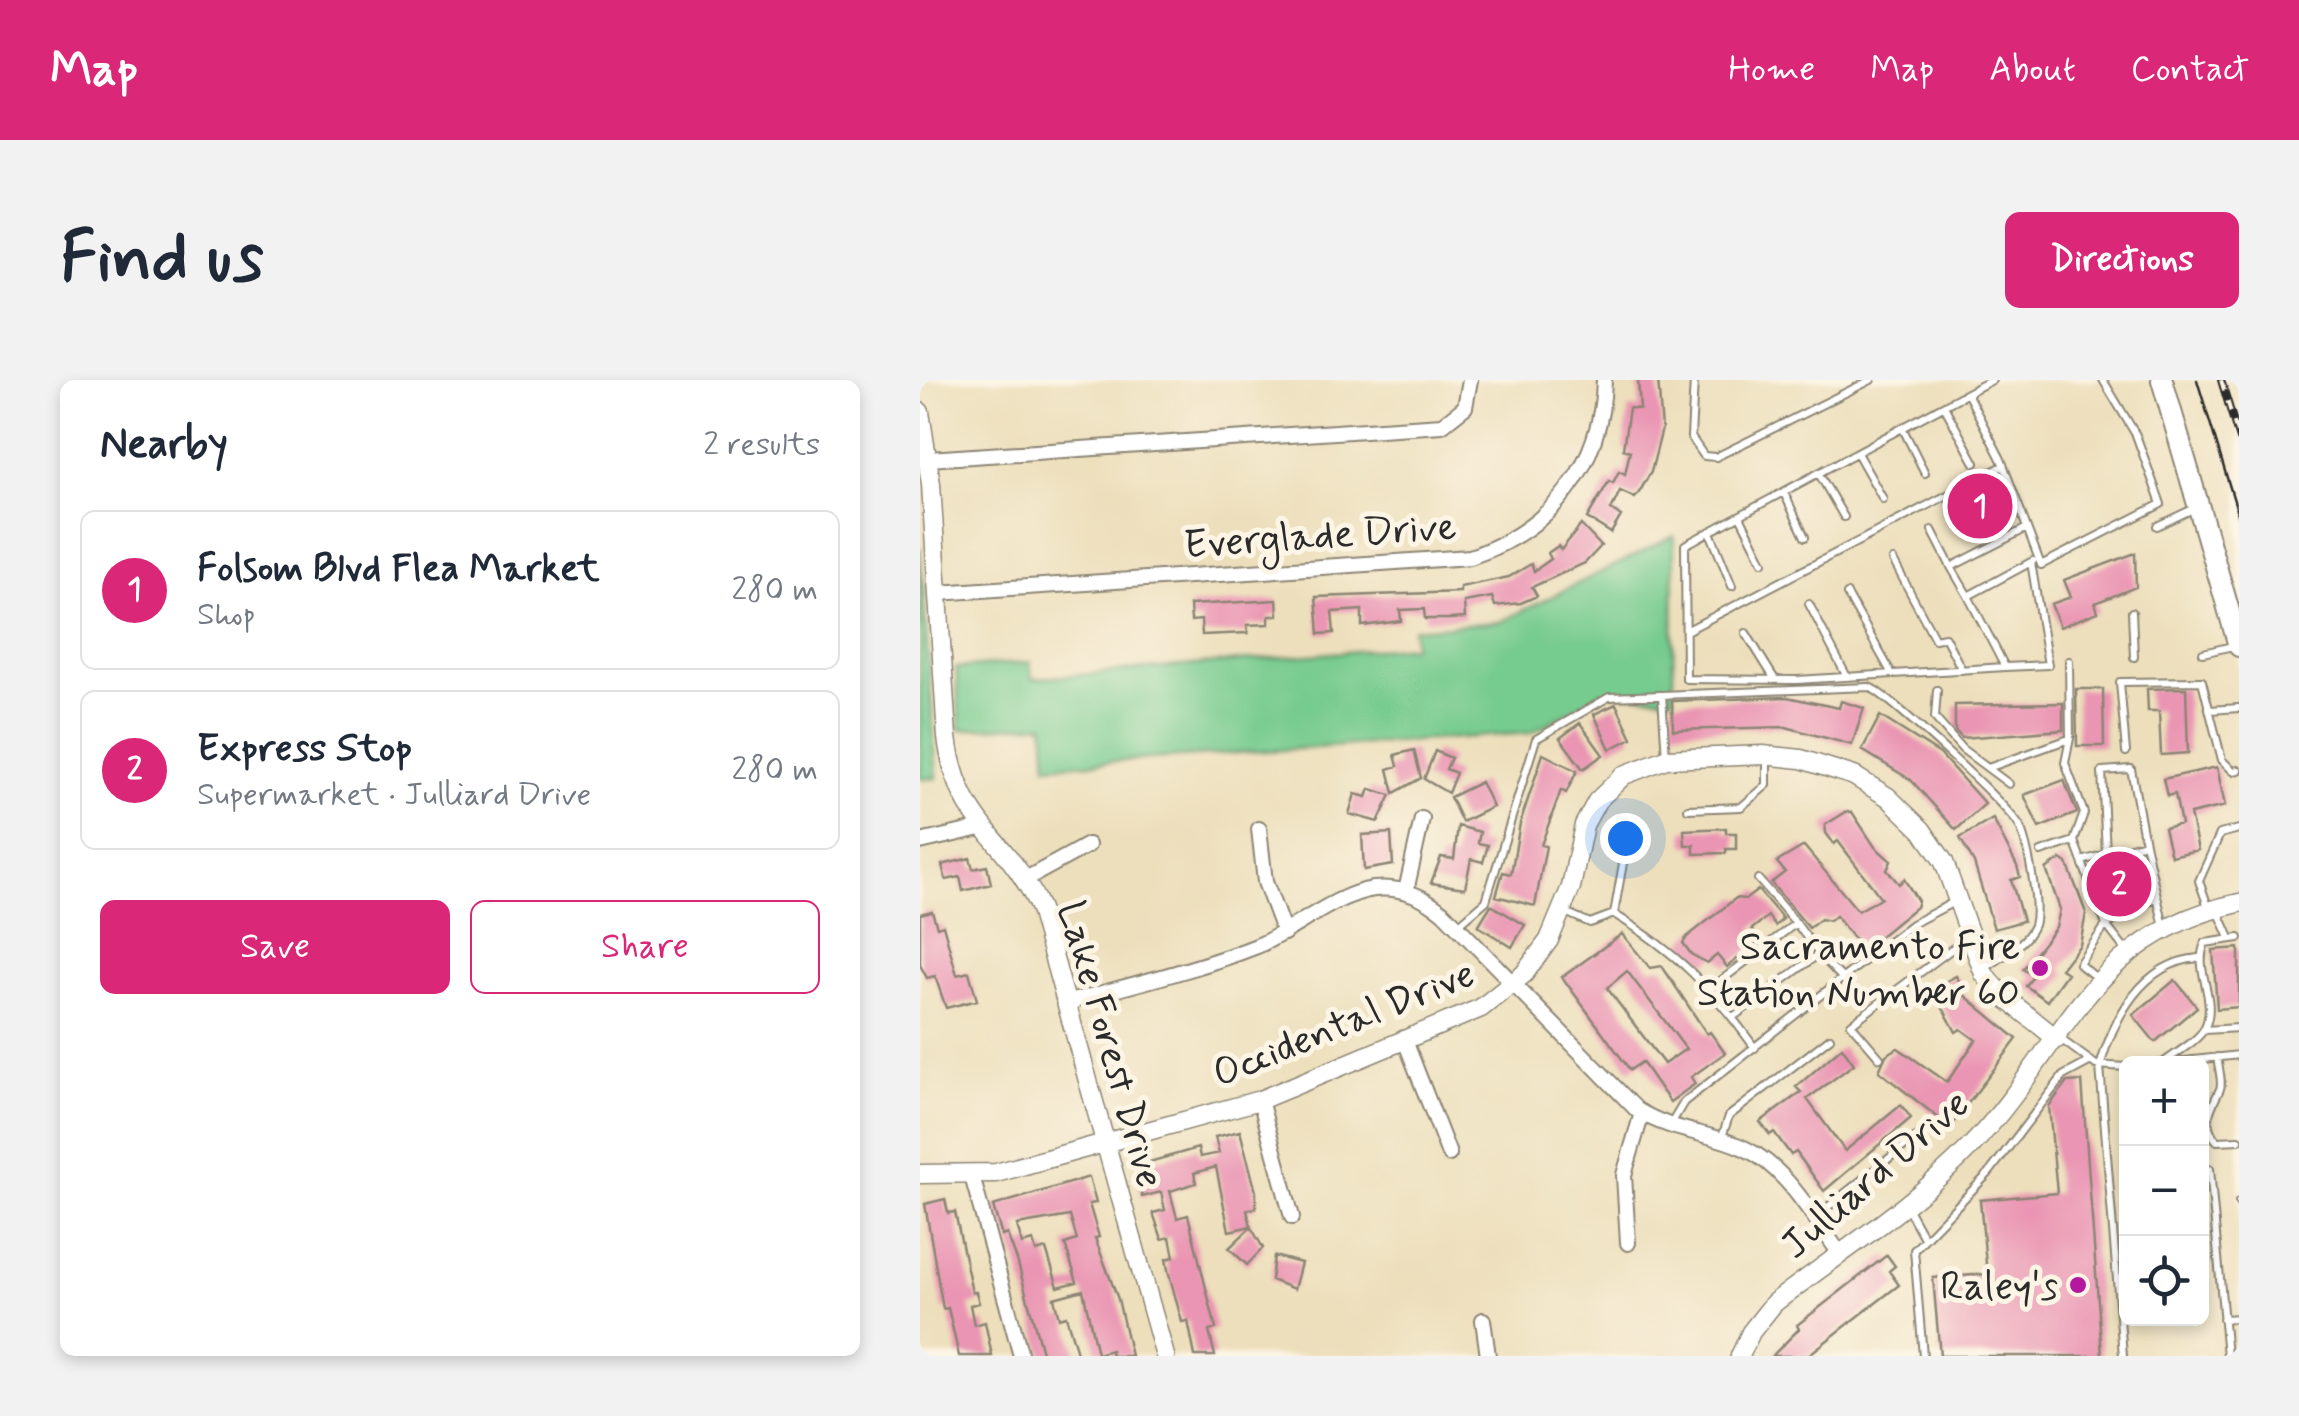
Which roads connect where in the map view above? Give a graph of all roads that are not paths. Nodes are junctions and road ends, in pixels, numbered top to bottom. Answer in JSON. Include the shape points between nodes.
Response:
{"nodes":[{"id":1,"x":1470,"y":380,"type":"edge"},
{"id":2,"x":1604,"y":380,"type":"edge"},
{"id":3,"x":1694,"y":380,"type":"edge"},
{"id":4,"x":1871,"y":380,"type":"edge"},
{"id":5,"x":1992,"y":380,"type":"edge"},
{"id":6,"x":2103,"y":380,"type":"edge"},
{"id":7,"x":2162,"y":380,"type":"edge"},
{"id":8,"x":1967,"y":393,"type":"junction"},
{"id":9,"x":1944,"y":406,"type":"junction"},
{"id":10,"x":920,"y":412,"type":"edge"},
{"id":11,"x":1903,"y":429,"type":"junction"},
{"id":12,"x":1857,"y":453,"type":"junction"},
{"id":13,"x":928,"y":459,"type":"junction"},
{"id":14,"x":1975,"y":463,"type":"dead end"},
{"id":15,"x":2004,"y":466,"type":"junction"},
{"id":16,"x":1819,"y":474,"type":"junction"},
{"id":17,"x":1926,"y":474,"type":"dead end"},
{"id":18,"x":1784,"y":492,"type":"junction"},
{"id":19,"x":1883,"y":500,"type":"dead end"},
{"id":20,"x":2198,"y":506,"type":"junction"},
{"id":21,"x":1740,"y":516,"type":"junction"},
{"id":22,"x":1844,"y":517,"type":"dead end"},
{"id":23,"x":2157,"y":526,"type":"dead end"},
{"id":24,"x":2027,"y":528,"type":"junction"},
{"id":25,"x":1932,"y":530,"type":"dead end"},
{"id":26,"x":1710,"y":532,"type":"junction"},
{"id":27,"x":1805,"y":537,"type":"dead end"},
{"id":28,"x":1893,"y":560,"type":"dead end"},
{"id":29,"x":2034,"y":560,"type":"junction"},
{"id":30,"x":1763,"y":562,"type":"dead end"},
{"id":31,"x":1951,"y":567,"type":"junction"},
{"id":32,"x":1732,"y":586,"type":"dead end"},
{"id":33,"x":938,"y":593,"type":"junction"},
{"id":34,"x":1847,"y":594,"type":"dead end"},
{"id":35,"x":1968,"y":596,"type":"junction"},
{"id":36,"x":1808,"y":604,"type":"dead end"},
{"id":37,"x":2132,"y":612,"type":"dead end"},
{"id":38,"x":1686,"y":631,"type":"junction"},
{"id":39,"x":1746,"y":633,"type":"dead end"},
{"id":40,"x":2239,"y":645,"type":"edge"},
{"id":41,"x":2202,"y":653,"type":"dead end"},
{"id":42,"x":2134,"y":658,"type":"dead end"},
{"id":43,"x":2069,"y":661,"type":"dead end"},
{"id":44,"x":2004,"y":667,"type":"junction"},
{"id":45,"x":1962,"y":670,"type":"junction"},
{"id":46,"x":1892,"y":674,"type":"junction"},
{"id":47,"x":1847,"y":676,"type":"junction"},
{"id":48,"x":1774,"y":680,"type":"junction"},
{"id":49,"x":1937,"y":690,"type":"dead end"},
{"id":50,"x":1662,"y":695,"type":"junction"},
{"id":51,"x":2239,"y":708,"type":"edge"},
{"id":52,"x":2210,"y":710,"type":"junction"},
{"id":53,"x":2070,"y":738,"type":"junction"},
{"id":54,"x":2126,"y":752,"type":"dead end"},
{"id":55,"x":1767,"y":756,"type":"junction"},
{"id":56,"x":1666,"y":759,"type":"junction"},
{"id":57,"x":1988,"y":768,"type":"junction"},
{"id":58,"x":2239,"y":770,"type":"edge"},
{"id":59,"x":2009,"y":784,"type":"dead end"},
{"id":60,"x":1688,"y":809,"type":"dead end"},
{"id":61,"x":1422,"y":819,"type":"dead end"},
{"id":62,"x":981,"y":828,"type":"junction"},
{"id":63,"x":2239,"y":828,"type":"edge"},
{"id":64,"x":1258,"y":829,"type":"dead end"},
{"id":65,"x":1628,"y":835,"type":"dead end"},
{"id":66,"x":920,"y":842,"type":"edge"},
{"id":67,"x":2074,"y":842,"type":"junction"},
{"id":68,"x":2145,"y":843,"type":"junction"},
{"id":69,"x":1088,"y":845,"type":"dead end"},
{"id":70,"x":2041,"y":852,"type":"dead end"},
{"id":71,"x":2106,"y":853,"type":"junction"},
{"id":72,"x":2082,"y":861,"type":"junction"},
{"id":73,"x":1026,"y":879,"type":"junction"},
{"id":74,"x":1758,"y":879,"type":"dead end"},
{"id":75,"x":1406,"y":891,"type":"junction"},
{"id":76,"x":2157,"y":897,"type":"junction"},
{"id":77,"x":1960,"y":900,"type":"junction"},
{"id":78,"x":2239,"y":903,"type":"edge"},
{"id":79,"x":2213,"y":908,"type":"junction"},
{"id":80,"x":1564,"y":911,"type":"junction"},
{"id":81,"x":1614,"y":914,"type":"junction"},
{"id":82,"x":1796,"y":922,"type":"junction"},
{"id":83,"x":1457,"y":926,"type":"junction"},
{"id":84,"x":2106,"y":926,"type":"junction"},
{"id":85,"x":2164,"y":927,"type":"junction"},
{"id":86,"x":1284,"y":933,"type":"junction"},
{"id":87,"x":1969,"y":936,"type":"junction"},
{"id":88,"x":2235,"y":938,"type":"edge"},
{"id":89,"x":2127,"y":952,"type":"junction"},
{"id":90,"x":1819,"y":954,"type":"junction"},
{"id":91,"x":2198,"y":958,"type":"junction"},
{"id":92,"x":1982,"y":971,"type":"junction"},
{"id":93,"x":1844,"y":980,"type":"junction"},
{"id":94,"x":2099,"y":980,"type":"junction"},
{"id":95,"x":1513,"y":985,"type":"junction"},
{"id":96,"x":1710,"y":989,"type":"junction"},
{"id":97,"x":1066,"y":1002,"type":"junction"},
{"id":98,"x":1733,"y":1017,"type":"junction"},
{"id":99,"x":2239,"y":1028,"type":"edge"},
{"id":100,"x":2204,"y":1030,"type":"junction"},
{"id":101,"x":1404,"y":1038,"type":"junction"},
{"id":102,"x":1830,"y":1038,"type":"dead end"},
{"id":103,"x":2057,"y":1038,"type":"junction"},
{"id":104,"x":1755,"y":1048,"type":"junction"},
{"id":105,"x":2239,"y":1055,"type":"edge"},
{"id":106,"x":2169,"y":1056,"type":"edge"},
{"id":107,"x":2217,"y":1057,"type":"junction"},
{"id":108,"x":1880,"y":1058,"type":"dead end"},
{"id":109,"x":2209,"y":1058,"type":"edge"},
{"id":110,"x":2091,"y":1061,"type":"junction"},
{"id":111,"x":2100,"y":1066,"type":"junction"},
{"id":112,"x":2119,"y":1067,"type":"edge"},
{"id":113,"x":1260,"y":1100,"type":"junction"},
{"id":114,"x":1642,"y":1112,"type":"junction"},
{"id":115,"x":1668,"y":1127,"type":"junction"},
{"id":116,"x":1922,"y":1132,"type":"dead end"},
{"id":117,"x":2239,"y":1140,"type":"edge"},
{"id":118,"x":1720,"y":1141,"type":"junction"},
{"id":119,"x":1104,"y":1144,"type":"junction"},
{"id":120,"x":1449,"y":1154,"type":"dead end"},
{"id":121,"x":2210,"y":1169,"type":"dead end"},
{"id":122,"x":920,"y":1174,"type":"edge"},
{"id":123,"x":972,"y":1176,"type":"junction"},
{"id":124,"x":1904,"y":1202,"type":"junction"},
{"id":125,"x":1292,"y":1217,"type":"dead end"},
{"id":126,"x":1814,"y":1218,"type":"junction"},
{"id":127,"x":1924,"y":1238,"type":"junction"},
{"id":128,"x":1628,"y":1243,"type":"dead end"},
{"id":129,"x":1839,"y":1252,"type":"junction"},
{"id":130,"x":2239,"y":1318,"type":"edge"},
{"id":131,"x":2224,"y":1319,"type":"junction"},
{"id":132,"x":1484,"y":1320,"type":"dead end"},
{"id":133,"x":1022,"y":1356,"type":"edge"},
{"id":134,"x":1165,"y":1356,"type":"edge"},
{"id":135,"x":1488,"y":1356,"type":"edge"},
{"id":136,"x":1740,"y":1356,"type":"edge"},
{"id":137,"x":1923,"y":1356,"type":"edge"},
{"id":138,"x":2123,"y":1356,"type":"edge"},
{"id":139,"x":2227,"y":1356,"type":"edge"}],
"edges":[{"from":1,"to":13,"type":"street","via":[[1466,408],[1442,425]]},
{"from":2,"to":33,"type":"street","name":"Everglade Drive","via":[[1594,444],[1570,489],[1529,529],[1480,553],[1449,561]]},
{"from":3,"to":4,"type":"lane","via":[[1692,437],[1704,456],[1716,457]]},
{"from":5,"to":8,"type":"lane"},
{"from":6,"to":29,"type":"lane","via":[[2136,435],[2161,504],[2041,566]]},
{"from":7,"to":20,"type":"main road"},
{"from":8,"to":9,"type":"lane"},
{"from":8,"to":15,"type":"lane"},
{"from":9,"to":11,"type":"lane"},
{"from":9,"to":14,"type":"lane"},
{"from":10,"to":13,"type":"street","name":"Lake Forest Drive"},
{"from":11,"to":12,"type":"lane"},
{"from":11,"to":17,"type":"lane"},
{"from":12,"to":16,"type":"lane"},
{"from":12,"to":19,"type":"lane"},
{"from":13,"to":33,"type":"street","name":"Lake Forest Drive"},
{"from":15,"to":24,"type":"lane"},
{"from":15,"to":38,"type":"lane"},
{"from":16,"to":18,"type":"lane"},
{"from":16,"to":22,"type":"lane"},
{"from":18,"to":21,"type":"lane"},
{"from":18,"to":27,"type":"lane"},
{"from":20,"to":23,"type":"lane"},
{"from":20,"to":40,"type":"main road"},
{"from":21,"to":26,"type":"lane"},
{"from":21,"to":30,"type":"lane"},
{"from":24,"to":29,"type":"lane"},
{"from":24,"to":31,"type":"lane"},
{"from":25,"to":31,"type":"lane"},
{"from":26,"to":32,"type":"lane"},
{"from":26,"to":38,"type":"lane","via":[[1685,545]]},
{"from":28,"to":45,"type":"lane","via":[[1935,639],[1946,637]]},
{"from":29,"to":35,"type":"lane"},
{"from":29,"to":44,"type":"lane","via":[[2048,665]]},
{"from":31,"to":35,"type":"lane"},
{"from":33,"to":62,"type":"street","name":"Lake Forest Drive","via":[[950,760]]},
{"from":34,"to":46,"type":"lane"},
{"from":35,"to":44,"type":"lane"},
{"from":36,"to":47,"type":"lane"},
{"from":37,"to":42,"type":"lane"},
{"from":38,"to":48,"type":"lane","via":[[1686,679]]},
{"from":39,"to":48,"type":"lane"},
{"from":40,"to":41,"type":"lane"},
{"from":43,"to":53,"type":"lane"},
{"from":44,"to":45,"type":"lane"},
{"from":45,"to":46,"type":"lane"},
{"from":46,"to":47,"type":"lane"},
{"from":47,"to":48,"type":"lane"},
{"from":49,"to":57,"type":"lane","via":[[1935,718]]},
{"from":50,"to":56,"type":"lane"},
{"from":50,"to":83,"type":"lane","via":[[1609,696],[1536,739],[1486,901]]},
{"from":50,"to":92,"type":"lane","via":[[1878,690],[2019,826],[2036,920],[2026,938]]},
{"from":51,"to":52,"type":"lane"},
{"from":52,"to":54,"type":"lane","via":[[2202,681],[2120,682]]},
{"from":52,"to":58,"type":"lane","via":[[2222,760]]},
{"from":53,"to":57,"type":"lane"},
{"from":53,"to":67,"type":"lane","via":[[2065,762],[2084,813]]},
{"from":55,"to":56,"type":"street","name":"Occidental Drive"},
{"from":55,"to":60,"type":"lane","via":[[1768,786],[1742,807]]},
{"from":55,"to":77,"type":"street","name":"Occidental Drive","via":[[1827,766],[1888,797],[1935,847]]},
{"from":56,"to":80,"type":"street","name":"Occidental Drive","via":[[1624,775],[1597,800],[1584,825]]},
{"from":57,"to":59,"type":"lane"},
{"from":61,"to":75,"type":"street"},
{"from":62,"to":66,"type":"street"},
{"from":62,"to":73,"type":"street","name":"Lake Forest Drive"},
{"from":63,"to":79,"type":"lane","via":[[2220,834],[2200,881]]},
{"from":64,"to":86,"type":"street","via":[[1265,882]]},
{"from":65,"to":81,"type":"lane"},
{"from":67,"to":70,"type":"lane"},
{"from":67,"to":72,"type":"lane"},
{"from":68,"to":71,"type":"lane"},
{"from":68,"to":71,"type":"lane","via":[[2131,769],[2102,771]]},
{"from":68,"to":76,"type":"lane"},
{"from":69,"to":73,"type":"street"},
{"from":71,"to":72,"type":"lane"},
{"from":72,"to":84,"type":"lane"},
{"from":73,"to":97,"type":"street","name":"Lake Forest Drive"},
{"from":74,"to":82,"type":"lane"},
{"from":75,"to":83,"type":"street","via":[[1434,904]]},
{"from":75,"to":86,"type":"street","via":[[1355,894]]},
{"from":76,"to":84,"type":"lane"},
{"from":76,"to":85,"type":"lane"},
{"from":77,"to":87,"type":"street","name":"Occidental Drive"},
{"from":77,"to":93,"type":"lane","via":[[1912,924]]},
{"from":78,"to":79,"type":"street","name":"Julliard Drive"},
{"from":79,"to":85,"type":"street","name":"Julliard Drive"},
{"from":79,"to":88,"type":"lane"},
{"from":80,"to":81,"type":"lane","via":[[1590,923]]},
{"from":80,"to":95,"type":"street","name":"Occidental Drive"},
{"from":81,"to":96,"type":"lane","via":[[1667,946]]},
{"from":82,"to":90,"type":"lane"},
{"from":82,"to":96,"type":"lane"},
{"from":83,"to":95,"type":"street"},
{"from":84,"to":89,"type":"lane"},
{"from":84,"to":94,"type":"lane","via":[[2079,964]]},
{"from":85,"to":89,"type":"street","name":"Julliard Drive"},
{"from":86,"to":97,"type":"street","via":[[1225,958]]},
{"from":87,"to":92,"type":"street","name":"Occidental Drive"},
{"from":87,"to":108,"type":"lane","via":[[1851,1024]]},
{"from":88,"to":91,"type":"lane","via":[[2205,943]]},
{"from":89,"to":94,"type":"street","name":"Julliard Drive"},
{"from":90,"to":93,"type":"lane"},
{"from":90,"to":98,"type":"lane"},
{"from":91,"to":100,"type":"lane","via":[[2209,1006]]},
{"from":91,"to":111,"type":"lane","via":[[2167,968],[2137,990],[2112,1025]]},
{"from":92,"to":103,"type":"street","name":"Occidental Drive"},
{"from":93,"to":104,"type":"lane"},
{"from":94,"to":103,"type":"street","name":"Julliard Drive"},
{"from":95,"to":101,"type":"street","name":"Occidental Drive","via":[[1462,1017]]},
{"from":95,"to":114,"type":"street"},
{"from":96,"to":98,"type":"lane"},
{"from":97,"to":119,"type":"street","name":"Lake Forest Drive"},
{"from":98,"to":104,"type":"lane"},
{"from":99,"to":100,"type":"lane"},
{"from":100,"to":106,"type":"lane"},
{"from":101,"to":113,"type":"street","name":"Occidental Drive"},
{"from":101,"to":120,"type":"street"},
{"from":102,"to":118,"type":"lane","via":[[1729,1116]]},
{"from":103,"to":110,"type":"lane"},
{"from":103,"to":124,"type":"street","name":"Julliard Drive","via":[[1969,1148]]},
{"from":104,"to":115,"type":"lane","via":[[1684,1102]]},
{"from":105,"to":107,"type":"lane"},
{"from":107,"to":109,"type":"lane"},
{"from":107,"to":117,"type":"lane","via":[[2221,1088],[2208,1108],[2212,1136]]},
{"from":110,"to":111,"type":"lane"},
{"from":110,"to":127,"type":"lane","via":[[2063,1076],[1989,1173]]},
{"from":111,"to":112,"type":"lane"},
{"from":111,"to":138,"type":"lane"},
{"from":113,"to":119,"type":"street","name":"Occidental Drive"},
{"from":113,"to":125,"type":"street"},
{"from":114,"to":115,"type":"street"},
{"from":114,"to":128,"type":"street","via":[[1624,1175]]},
{"from":115,"to":118,"type":"street"},
{"from":116,"to":126,"type":"lane"},
{"from":118,"to":126,"type":"street","via":[[1765,1160]]},
{"from":119,"to":123,"type":"street","name":"Occidental Drive"},
{"from":119,"to":134,"type":"street","name":"Lake Forest Drive"},
{"from":121,"to":131,"type":"lane"},
{"from":122,"to":123,"type":"street","name":"Occidental Drive"},
{"from":123,"to":133,"type":"street"},
{"from":124,"to":127,"type":"lane"},
{"from":124,"to":129,"type":"street","name":"Julliard Drive"},
{"from":126,"to":129,"type":"street"},
{"from":127,"to":137,"type":"lane","via":[[1914,1250]]},
{"from":129,"to":136,"type":"street","name":"Julliard Drive","via":[[1774,1303]]},
{"from":130,"to":131,"type":"lane"},
{"from":131,"to":139,"type":"lane"},
{"from":132,"to":135,"type":"street"}]}
